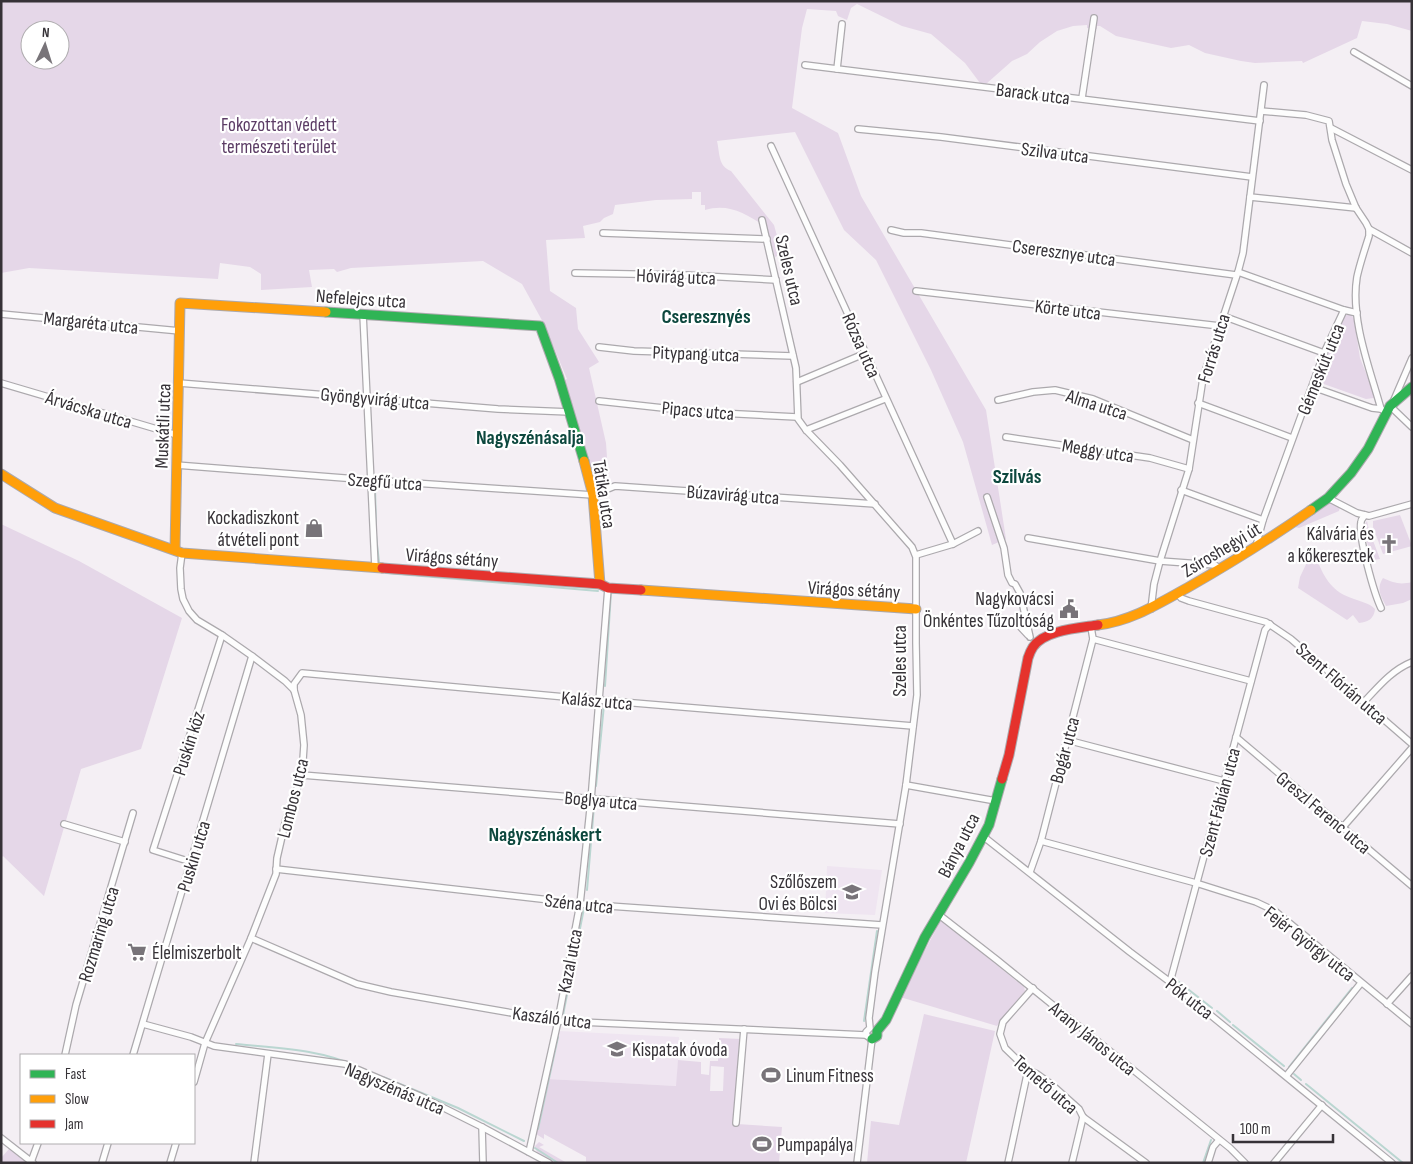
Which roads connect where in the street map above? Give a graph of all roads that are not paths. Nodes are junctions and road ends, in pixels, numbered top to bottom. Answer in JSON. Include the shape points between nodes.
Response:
{"nodes":[{"id":1,"x":1094,"y":18,"type":"dead end"},
{"id":2,"x":842,"y":24,"type":"dead end"},
{"id":3,"x":1354,"y":52,"type":"dead end"},
{"id":4,"x":805,"y":65,"type":"dead end"},
{"id":5,"x":837,"y":69,"type":"junction"},
{"id":6,"x":1264,"y":85,"type":"dead end"},
{"id":7,"x":1412,"y":86,"type":"edge"},
{"id":8,"x":1082,"y":98,"type":"junction"},
{"id":9,"x":1261,"y":111,"type":"junction"},
{"id":10,"x":1260,"y":121,"type":"junction"},
{"id":11,"x":1331,"y":128,"type":"junction"},
{"id":12,"x":858,"y":129,"type":"dead end"},
{"id":13,"x":770,"y":146,"type":"dead end"},
{"id":14,"x":1412,"y":170,"type":"edge"},
{"id":15,"x":1252,"y":177,"type":"junction"},
{"id":16,"x":1250,"y":197,"type":"junction"},
{"id":17,"x":1356,"y":208,"type":"junction"},
{"id":18,"x":762,"y":220,"type":"dead end"},
{"id":19,"x":1369,"y":229,"type":"junction"},
{"id":20,"x":891,"y":230,"type":"dead end"},
{"id":21,"x":603,"y":233,"type":"dead end"},
{"id":22,"x":767,"y":239,"type":"junction"},
{"id":23,"x":1412,"y":253,"type":"edge"},
{"id":24,"x":1237,"y":273,"type":"junction"},
{"id":25,"x":575,"y":274,"type":"dead end"},
{"id":26,"x":776,"y":280,"type":"junction"},
{"id":27,"x":916,"y":291,"type":"dead end"},
{"id":28,"x":180,"y":303,"type":"joint"},
{"id":29,"x":1344,"y":310,"type":"junction"},
{"id":30,"x":1357,"y":313,"type":"junction"},
{"id":31,"x":1,"y":314,"type":"edge"},
{"id":32,"x":363,"y":314,"type":"junction"},
{"id":33,"x":1223,"y":316,"type":"junction"},
{"id":34,"x":540,"y":326,"type":"joint"},
{"id":35,"x":1220,"y":326,"type":"junction"},
{"id":36,"x":180,"y":331,"type":"junction"},
{"id":37,"x":599,"y":347,"type":"dead end"},
{"id":38,"x":866,"y":353,"type":"junction"},
{"id":39,"x":1324,"y":353,"type":"junction"},
{"id":40,"x":793,"y":356,"type":"junction"},
{"id":41,"x":1412,"y":358,"type":"edge"},
{"id":42,"x":798,"y":382,"type":"junction"},
{"id":43,"x":1,"y":383,"type":"edge"},
{"id":44,"x":179,"y":383,"type":"junction"},
{"id":45,"x":1313,"y":386,"type":"junction"},
{"id":46,"x":1412,"y":387,"type":"edge"},
{"id":47,"x":368,"y":398,"type":"junction"},
{"id":48,"x":885,"y":399,"type":"junction"},
{"id":49,"x":998,"y":400,"type":"dead end"},
{"id":50,"x":599,"y":401,"type":"dead end"},
{"id":51,"x":1198,"y":403,"type":"junction"},
{"id":52,"x":1388,"y":407,"type":"junction"},
{"id":53,"x":570,"y":412,"type":"junction"},
{"id":54,"x":798,"y":417,"type":"junction"},
{"id":55,"x":1412,"y":427,"type":"edge"},
{"id":56,"x":806,"y":430,"type":"junction"},
{"id":57,"x":178,"y":435,"type":"junction"},
{"id":58,"x":1006,"y":437,"type":"dead end"},
{"id":59,"x":1292,"y":438,"type":"junction"},
{"id":60,"x":1193,"y":440,"type":"junction"},
{"id":61,"x":176,"y":465,"type":"junction"},
{"id":62,"x":1189,"y":468,"type":"junction"},
{"id":63,"x":1,"y":474,"type":"edge"},
{"id":64,"x":370,"y":480,"type":"junction"},
{"id":65,"x":1181,"y":490,"type":"junction"},
{"id":66,"x":593,"y":496,"type":"junction"},
{"id":67,"x":987,"y":497,"type":"dead end"},
{"id":68,"x":1328,"y":498,"type":"junction"},
{"id":69,"x":875,"y":504,"type":"junction"},
{"id":70,"x":1412,"y":504,"type":"edge"},
{"id":71,"x":1363,"y":515,"type":"junction"},
{"id":72,"x":1263,"y":520,"type":"junction"},
{"id":73,"x":978,"y":531,"type":"dead end"},
{"id":74,"x":1028,"y":538,"type":"dead end"},
{"id":75,"x":953,"y":544,"type":"junction"},
{"id":76,"x":1256,"y":547,"type":"junction"},
{"id":77,"x":178,"y":551,"type":"junction"},
{"id":78,"x":916,"y":555,"type":"junction"},
{"id":79,"x":1160,"y":561,"type":"junction"},
{"id":80,"x":375,"y":567,"type":"junction"},
{"id":81,"x":1221,"y":569,"type":"junction"},
{"id":82,"x":604,"y":586,"type":"junction"},
{"id":83,"x":1178,"y":593,"type":"junction"},
{"id":84,"x":1381,"y":608,"type":"dead end"},
{"id":85,"x":916,"y":609,"type":"junction"},
{"id":86,"x":1151,"y":609,"type":"junction"},
{"id":87,"x":994,"y":618,"type":"dead end"},
{"id":88,"x":1270,"y":624,"type":"junction"},
{"id":89,"x":1091,"y":627,"type":"junction"},
{"id":90,"x":222,"y":635,"type":"junction"},
{"id":91,"x":1030,"y":637,"type":"junction"},
{"id":92,"x":1093,"y":639,"type":"junction"},
{"id":93,"x":1032,"y":647,"type":"junction"},
{"id":94,"x":252,"y":656,"type":"junction"},
{"id":95,"x":1412,"y":662,"type":"edge"},
{"id":96,"x":1252,"y":681,"type":"junction"},
{"id":97,"x":294,"y":690,"type":"junction"},
{"id":98,"x":598,"y":700,"type":"junction"},
{"id":99,"x":1364,"y":702,"type":"junction"},
{"id":100,"x":913,"y":726,"type":"junction"},
{"id":101,"x":1236,"y":737,"type":"junction"},
{"id":102,"x":1067,"y":740,"type":"junction"},
{"id":103,"x":1412,"y":744,"type":"edge"},
{"id":104,"x":1412,"y":748,"type":"edge"},
{"id":105,"x":302,"y":775,"type":"junction"},
{"id":106,"x":1224,"y":782,"type":"junction"},
{"id":107,"x":906,"y":785,"type":"junction"},
{"id":108,"x":591,"y":800,"type":"junction"},
{"id":109,"x":996,"y":801,"type":"junction"},
{"id":110,"x":133,"y":813,"type":"dead end"},
{"id":111,"x":64,"y":824,"type":"dead end"},
{"id":112,"x":900,"y":824,"type":"junction"},
{"id":113,"x":1343,"y":828,"type":"junction"},
{"id":114,"x":984,"y":837,"type":"junction"},
{"id":115,"x":1041,"y":840,"type":"junction"},
{"id":116,"x":125,"y":842,"type":"junction"},
{"id":117,"x":191,"y":862,"type":"junction"},
{"id":118,"x":276,"y":869,"type":"junction"},
{"id":119,"x":1030,"y":872,"type":"junction"},
{"id":120,"x":1196,"y":883,"type":"junction"},
{"id":121,"x":1412,"y":886,"type":"edge"},
{"id":122,"x":580,"y":904,"type":"junction"},
{"id":123,"x":938,"y":914,"type":"junction"},
{"id":124,"x":882,"y":925,"type":"junction"},
{"id":125,"x":250,"y":938,"type":"junction"},
{"id":126,"x":1412,"y":976,"type":"edge"},
{"id":127,"x":1170,"y":982,"type":"junction"},
{"id":128,"x":1361,"y":983,"type":"junction"},
{"id":129,"x":1033,"y":988,"type":"junction"},
{"id":130,"x":1387,"y":1004,"type":"junction"},
{"id":131,"x":558,"y":1021,"type":"junction"},
{"id":132,"x":142,"y":1024,"type":"junction"},
{"id":133,"x":1412,"y":1024,"type":"edge"},
{"id":134,"x":744,"y":1029,"type":"junction"},
{"id":135,"x":871,"y":1033,"type":"junction"},
{"id":136,"x":205,"y":1043,"type":"junction"},
{"id":137,"x":66,"y":1054,"type":"edge"},
{"id":138,"x":133,"y":1054,"type":"edge"},
{"id":139,"x":268,"y":1054,"type":"junction"},
{"id":140,"x":1028,"y":1070,"type":"junction"},
{"id":141,"x":1287,"y":1075,"type":"junction"},
{"id":142,"x":195,"y":1078,"type":"edge"},
{"id":143,"x":1322,"y":1105,"type":"junction"},
{"id":144,"x":1083,"y":1117,"type":"junction"},
{"id":145,"x":736,"y":1123,"type":"dead end"},
{"id":146,"x":482,"y":1127,"type":"junction"},
{"id":147,"x":1,"y":1138,"type":"edge"},
{"id":148,"x":1219,"y":1140,"type":"junction"},
{"id":149,"x":38,"y":1144,"type":"edge"},
{"id":150,"x":108,"y":1144,"type":"edge"},
{"id":151,"x":176,"y":1144,"type":"edge"},
{"id":152,"x":529,"y":1152,"type":"junction"},
{"id":153,"x":32,"y":1162,"type":"edge"},
{"id":154,"x":102,"y":1163,"type":"edge"},
{"id":155,"x":170,"y":1163,"type":"edge"},
{"id":156,"x":254,"y":1163,"type":"edge"},
{"id":157,"x":483,"y":1163,"type":"edge"},
{"id":158,"x":549,"y":1163,"type":"edge"},
{"id":159,"x":858,"y":1163,"type":"edge"},
{"id":160,"x":1008,"y":1163,"type":"edge"},
{"id":161,"x":1072,"y":1163,"type":"edge"},
{"id":162,"x":1146,"y":1163,"type":"edge"},
{"id":163,"x":1208,"y":1163,"type":"edge"},
{"id":164,"x":1245,"y":1163,"type":"edge"},
{"id":165,"x":1274,"y":1163,"type":"edge"},
{"id":166,"x":1392,"y":1163,"type":"edge"}],
"edges":[{"from":1,"to":8,"type":"street"},
{"from":2,"to":5,"type":"street"},
{"from":3,"to":7,"type":"street"},
{"from":4,"to":5,"type":"street","name":"Barack utca"},
{"from":5,"to":8,"type":"street","name":"Barack utca"},
{"from":6,"to":9,"type":"street","name":"Forrás utca"},
{"from":8,"to":10,"type":"street","name":"Barack utca"},
{"from":9,"to":10,"type":"street","name":"Forrás utca"},
{"from":9,"to":11,"type":"street","via":[[1306,115],[1329,121]]},
{"from":10,"to":15,"type":"street","name":"Forrás utca"},
{"from":11,"to":14,"type":"street"},
{"from":11,"to":17,"type":"street","via":[[1332,140]]},
{"from":12,"to":15,"type":"street","name":"Szilva utca"},
{"from":13,"to":38,"type":"street","name":"Rózsa utca"},
{"from":15,"to":16,"type":"street","name":"Forrás utca"},
{"from":16,"to":17,"type":"street"},
{"from":16,"to":24,"type":"street","name":"Forrás utca","via":[[1243,253]]},
{"from":17,"to":19,"type":"street"},
{"from":18,"to":22,"type":"street","name":"Szeles utca"},
{"from":19,"to":23,"type":"street"},
{"from":19,"to":30,"type":"street","name":"Gémeskút utca","via":[[1357,279]]},
{"from":20,"to":24,"type":"street","name":"Cseresznye utca"},
{"from":21,"to":22,"type":"street"},
{"from":22,"to":26,"type":"street","name":"Szeles utca"},
{"from":24,"to":29,"type":"street","name":"Cseresznye utca"},
{"from":24,"to":33,"type":"street","name":"Forrás utca"},
{"from":25,"to":26,"type":"street","name":"Hóvirág utca"},
{"from":26,"to":40,"type":"street","name":"Szeles utca"},
{"from":27,"to":35,"type":"street","name":"Körte utca"},
{"from":28,"to":32,"type":"street","name":"Nefelejcs utca"},
{"from":28,"to":36,"type":"street","name":"Muskátli utca"},
{"from":29,"to":30,"type":"street","name":"Gémeskút utca"},
{"from":29,"to":39,"type":"street","name":"Gémeskút utca"},
{"from":30,"to":52,"type":"street","via":[[1363,346]]},
{"from":31,"to":36,"type":"street","name":"Margaréta utca"},
{"from":32,"to":34,"type":"street","name":"Nefelejcs utca"},
{"from":32,"to":47,"type":"street"},
{"from":33,"to":35,"type":"street","name":"Forrás utca"},
{"from":33,"to":39,"type":"street"},
{"from":34,"to":53,"type":"street","name":"Tátika utca"},
{"from":35,"to":51,"type":"street","name":"Forrás utca"},
{"from":36,"to":44,"type":"street","name":"Muskátli utca"},
{"from":37,"to":40,"type":"street","name":"Pitypang utca"},
{"from":38,"to":42,"type":"street"},
{"from":38,"to":48,"type":"street","name":"Rózsa utca"},
{"from":39,"to":45,"type":"street","name":"Gémeskút utca"},
{"from":40,"to":42,"type":"street","name":"Szeles utca"},
{"from":41,"to":52,"type":"street"},
{"from":42,"to":54,"type":"street","name":"Szeles utca"},
{"from":43,"to":57,"type":"street","name":"Árvácska utca"},
{"from":44,"to":47,"type":"street","name":"Gyöngyvirág utca"},
{"from":44,"to":57,"type":"street","name":"Muskátli utca"},
{"from":45,"to":52,"type":"street","via":[[1372,408]]},
{"from":45,"to":59,"type":"street","name":"Gémeskút utca"},
{"from":46,"to":52,"type":"street","name":"Zsíroshegyi út"},
{"from":47,"to":53,"type":"street","name":"Gyöngyvirág utca"},
{"from":47,"to":64,"type":"street"},
{"from":48,"to":56,"type":"street"},
{"from":48,"to":75,"type":"street","name":"Rózsa utca"},
{"from":49,"to":60,"type":"street","name":"Alma utca","via":[[1055,390],[1100,402]]},
{"from":50,"to":54,"type":"street","name":"Pipacs utca","via":[[700,412]]},
{"from":51,"to":59,"type":"street"},
{"from":51,"to":60,"type":"street","name":"Forrás utca"},
{"from":52,"to":55,"type":"street"},
{"from":52,"to":68,"type":"street","name":"Zsíroshegyi út","via":[[1359,463]]},
{"from":53,"to":66,"type":"street","name":"Tátika utca"},
{"from":54,"to":56,"type":"street"},
{"from":56,"to":69,"type":"street"},
{"from":57,"to":61,"type":"street","name":"Muskátli utca"},
{"from":58,"to":62,"type":"street","name":"Meggy utca","via":[[1150,458]]},
{"from":59,"to":72,"type":"street","name":"Gémeskút utca"},
{"from":60,"to":62,"type":"street","name":"Forrás utca"},
{"from":61,"to":64,"type":"street","name":"Szegfű utca"},
{"from":61,"to":77,"type":"street","name":"Muskátli utca"},
{"from":62,"to":65,"type":"street","name":"Forrás utca"},
{"from":63,"to":77,"type":"street","name":"Virágos sétány","via":[[55,508]]},
{"from":64,"to":66,"type":"street","name":"Szegfű utca"},
{"from":64,"to":80,"type":"street"},
{"from":65,"to":72,"type":"street"},
{"from":65,"to":79,"type":"street","name":"Forrás utca"},
{"from":66,"to":69,"type":"street","name":"Búzavirág utca","via":[[616,486]]},
{"from":66,"to":82,"type":"street","name":"Tátika utca"},
{"from":67,"to":91,"type":"street","via":[[1004,548],[1008,575],[1020,593]]},
{"from":68,"to":71,"type":"street"},
{"from":68,"to":76,"type":"street","name":"Zsíroshegyi út"},
{"from":69,"to":78,"type":"street"},
{"from":70,"to":71,"type":"street","via":[[1376,515]]},
{"from":71,"to":84,"type":"street","via":[[1360,523],[1362,535],[1374,592]]},
{"from":72,"to":76,"type":"street","name":"Gémeskút utca"},
{"from":73,"to":75,"type":"street"},
{"from":74,"to":79,"type":"street"},
{"from":75,"to":78,"type":"street"},
{"from":76,"to":81,"type":"street","name":"Zsíroshegyi út"},
{"from":77,"to":80,"type":"street","name":"Virágos sétány"},
{"from":77,"to":90,"type":"street","via":[[183,599],[189,611],[197,620]]},
{"from":78,"to":85,"type":"street","name":"Szeles utca"},
{"from":79,"to":81,"type":"street","via":[[1211,564]]},
{"from":79,"to":86,"type":"street","name":"Forrás utca"},
{"from":80,"to":82,"type":"street","name":"Virágos sétány"},
{"from":81,"to":83,"type":"street","name":"Zsíroshegyi út"},
{"from":82,"to":85,"type":"street","name":"Virágos sétány"},
{"from":82,"to":98,"type":"street","name":"Kazal utca"},
{"from":83,"to":86,"type":"street","name":"Zsíroshegyi út"},
{"from":83,"to":88,"type":"street","name":"Szent Flórián utca","via":[[1189,602]]},
{"from":85,"to":100,"type":"street","name":"Szeles utca","via":[[918,691]]},
{"from":86,"to":89,"type":"street","name":"Zsíroshegyi út","via":[[1128,619]]},
{"from":87,"to":91,"type":"street","via":[[1014,620]]},
{"from":88,"to":96,"type":"street","name":"Szent Fábián utca","via":[[1265,630]]},
{"from":88,"to":99,"type":"street","name":"Szent Flórián utca","via":[[1291,638]]},
{"from":89,"to":92,"type":"street","name":"Bogár utca"},
{"from":89,"to":93,"type":"street","name":"Zsíroshegyi út","via":[[1057,632]]},
{"from":90,"to":94,"type":"street"},
{"from":90,"to":117,"type":"street","name":"Puskin köz","via":[[153,850]]},
{"from":91,"to":93,"type":"street"},
{"from":92,"to":96,"type":"street"},
{"from":92,"to":102,"type":"street","name":"Bogár utca"},
{"from":93,"to":109,"type":"street","name":"Bánya utca"},
{"from":94,"to":97,"type":"street"},
{"from":94,"to":117,"type":"street","name":"Puskin utca"},
{"from":95,"to":99,"type":"street","via":[[1388,676]]},
{"from":96,"to":101,"type":"street","name":"Szent Fábián utca"},
{"from":97,"to":98,"type":"street","name":"Kalász utca","via":[[294,684],[302,673]]},
{"from":97,"to":105,"type":"street","name":"Lombos utca","via":[[302,714]]},
{"from":98,"to":100,"type":"street","name":"Kalász utca"},
{"from":98,"to":108,"type":"street","name":"Kazal utca"},
{"from":99,"to":103,"type":"street","name":"Szent Flórián utca"},
{"from":100,"to":107,"type":"street","name":"Szeles utca"},
{"from":101,"to":106,"type":"street","name":"Szent Fábián utca"},
{"from":101,"to":113,"type":"street","name":"Greszl Ferenc utca"},
{"from":102,"to":106,"type":"street"},
{"from":102,"to":115,"type":"street","name":"Bogár utca"},
{"from":104,"to":113,"type":"street"},
{"from":105,"to":108,"type":"street","name":"Boglya utca"},
{"from":105,"to":118,"type":"street","name":"Lombos utca","via":[[283,828]]},
{"from":106,"to":120,"type":"street","name":"Szent Fábián utca"},
{"from":107,"to":109,"type":"street"},
{"from":107,"to":112,"type":"street","name":"Szeles utca"},
{"from":108,"to":112,"type":"street","name":"Boglya utca"},
{"from":108,"to":122,"type":"street","name":"Kazal utca"},
{"from":109,"to":114,"type":"street","name":"Bánya utca"},
{"from":110,"to":116,"type":"street","name":"Rozmaring utca"},
{"from":111,"to":116,"type":"street"},
{"from":112,"to":124,"type":"street","name":"Szeles utca"},
{"from":113,"to":121,"type":"street","name":"Greszl Ferenc utca"},
{"from":114,"to":119,"type":"street","name":"Pók utca"},
{"from":114,"to":123,"type":"street","name":"Bánya utca"},
{"from":115,"to":119,"type":"street","name":"Bogár utca"},
{"from":115,"to":120,"type":"street","name":"Fejér György utca"},
{"from":116,"to":137,"type":"street","name":"Rozmaring utca","via":[[76,1005]]},
{"from":117,"to":132,"type":"street","name":"Puskin utca"},
{"from":118,"to":122,"type":"street","name":"Széna utca"},
{"from":118,"to":125,"type":"street","name":"Lombos utca"},
{"from":119,"to":127,"type":"street","name":"Pók utca"},
{"from":120,"to":127,"type":"street","name":"Szent Fábián utca"},
{"from":120,"to":128,"type":"street","name":"Fejér György utca","via":[[1275,911]]},
{"from":122,"to":124,"type":"street","name":"Széna utca"},
{"from":122,"to":131,"type":"street","name":"Kazal utca"},
{"from":123,"to":129,"type":"street","name":"Arany János utca"},
{"from":123,"to":135,"type":"street","name":"Bánya utca","via":[[886,1020]]},
{"from":124,"to":135,"type":"street","name":"Szeles utca","via":[[870,1015]]},
{"from":125,"to":131,"type":"street","name":"Kaszáló utca","via":[[357,984]]},
{"from":125,"to":136,"type":"street","name":"Lombos utca"},
{"from":126,"to":130,"type":"street"},
{"from":127,"to":141,"type":"street","name":"Pók utca"},
{"from":128,"to":130,"type":"street","name":"Fejér György utca"},
{"from":128,"to":141,"type":"street"},
{"from":129,"to":140,"type":"street","name":"Temető utca","via":[[1003,1022],[1000,1034],[1004,1048]]},
{"from":129,"to":148,"type":"street","name":"Arany János utca"},
{"from":130,"to":133,"type":"street","name":"Fejér György utca"},
{"from":131,"to":134,"type":"street","name":"Kaszáló utca"},
{"from":131,"to":152,"type":"street","name":"Kazal utca"},
{"from":132,"to":136,"type":"street","name":"Nagyszénás utca"},
{"from":132,"to":138,"type":"street","name":"Puskin utca"},
{"from":134,"to":135,"type":"street","name":"Kaszáló utca"},
{"from":134,"to":145,"type":"street"},
{"from":135,"to":159,"type":"street","name":"Bánya utca"},
{"from":136,"to":139,"type":"street","name":"Nagyszénás utca"},
{"from":136,"to":142,"type":"street","name":"Lombos utca"},
{"from":139,"to":146,"type":"street","name":"Nagyszénás utca","via":[[345,1064]]},
{"from":139,"to":156,"type":"street"},
{"from":140,"to":144,"type":"street","name":"Temető utca","via":[[1051,1084]]},
{"from":140,"to":160,"type":"street"},
{"from":141,"to":143,"type":"street","name":"Pók utca"},
{"from":143,"to":165,"type":"street"},
{"from":143,"to":166,"type":"street","name":"Pók utca"},
{"from":144,"to":161,"type":"street"},
{"from":144,"to":162,"type":"street","name":"Temető utca"},
{"from":146,"to":152,"type":"street","name":"Nagyszénás utca"},
{"from":146,"to":157,"type":"street"},
{"from":147,"to":153,"type":"street"},
{"from":148,"to":163,"type":"street"},
{"from":148,"to":164,"type":"street","name":"Arany János utca"},
{"from":149,"to":153,"type":"street"},
{"from":150,"to":154,"type":"street"},
{"from":151,"to":155,"type":"street"},
{"from":152,"to":158,"type":"street","name":"Nagyszénás utca"}]}
